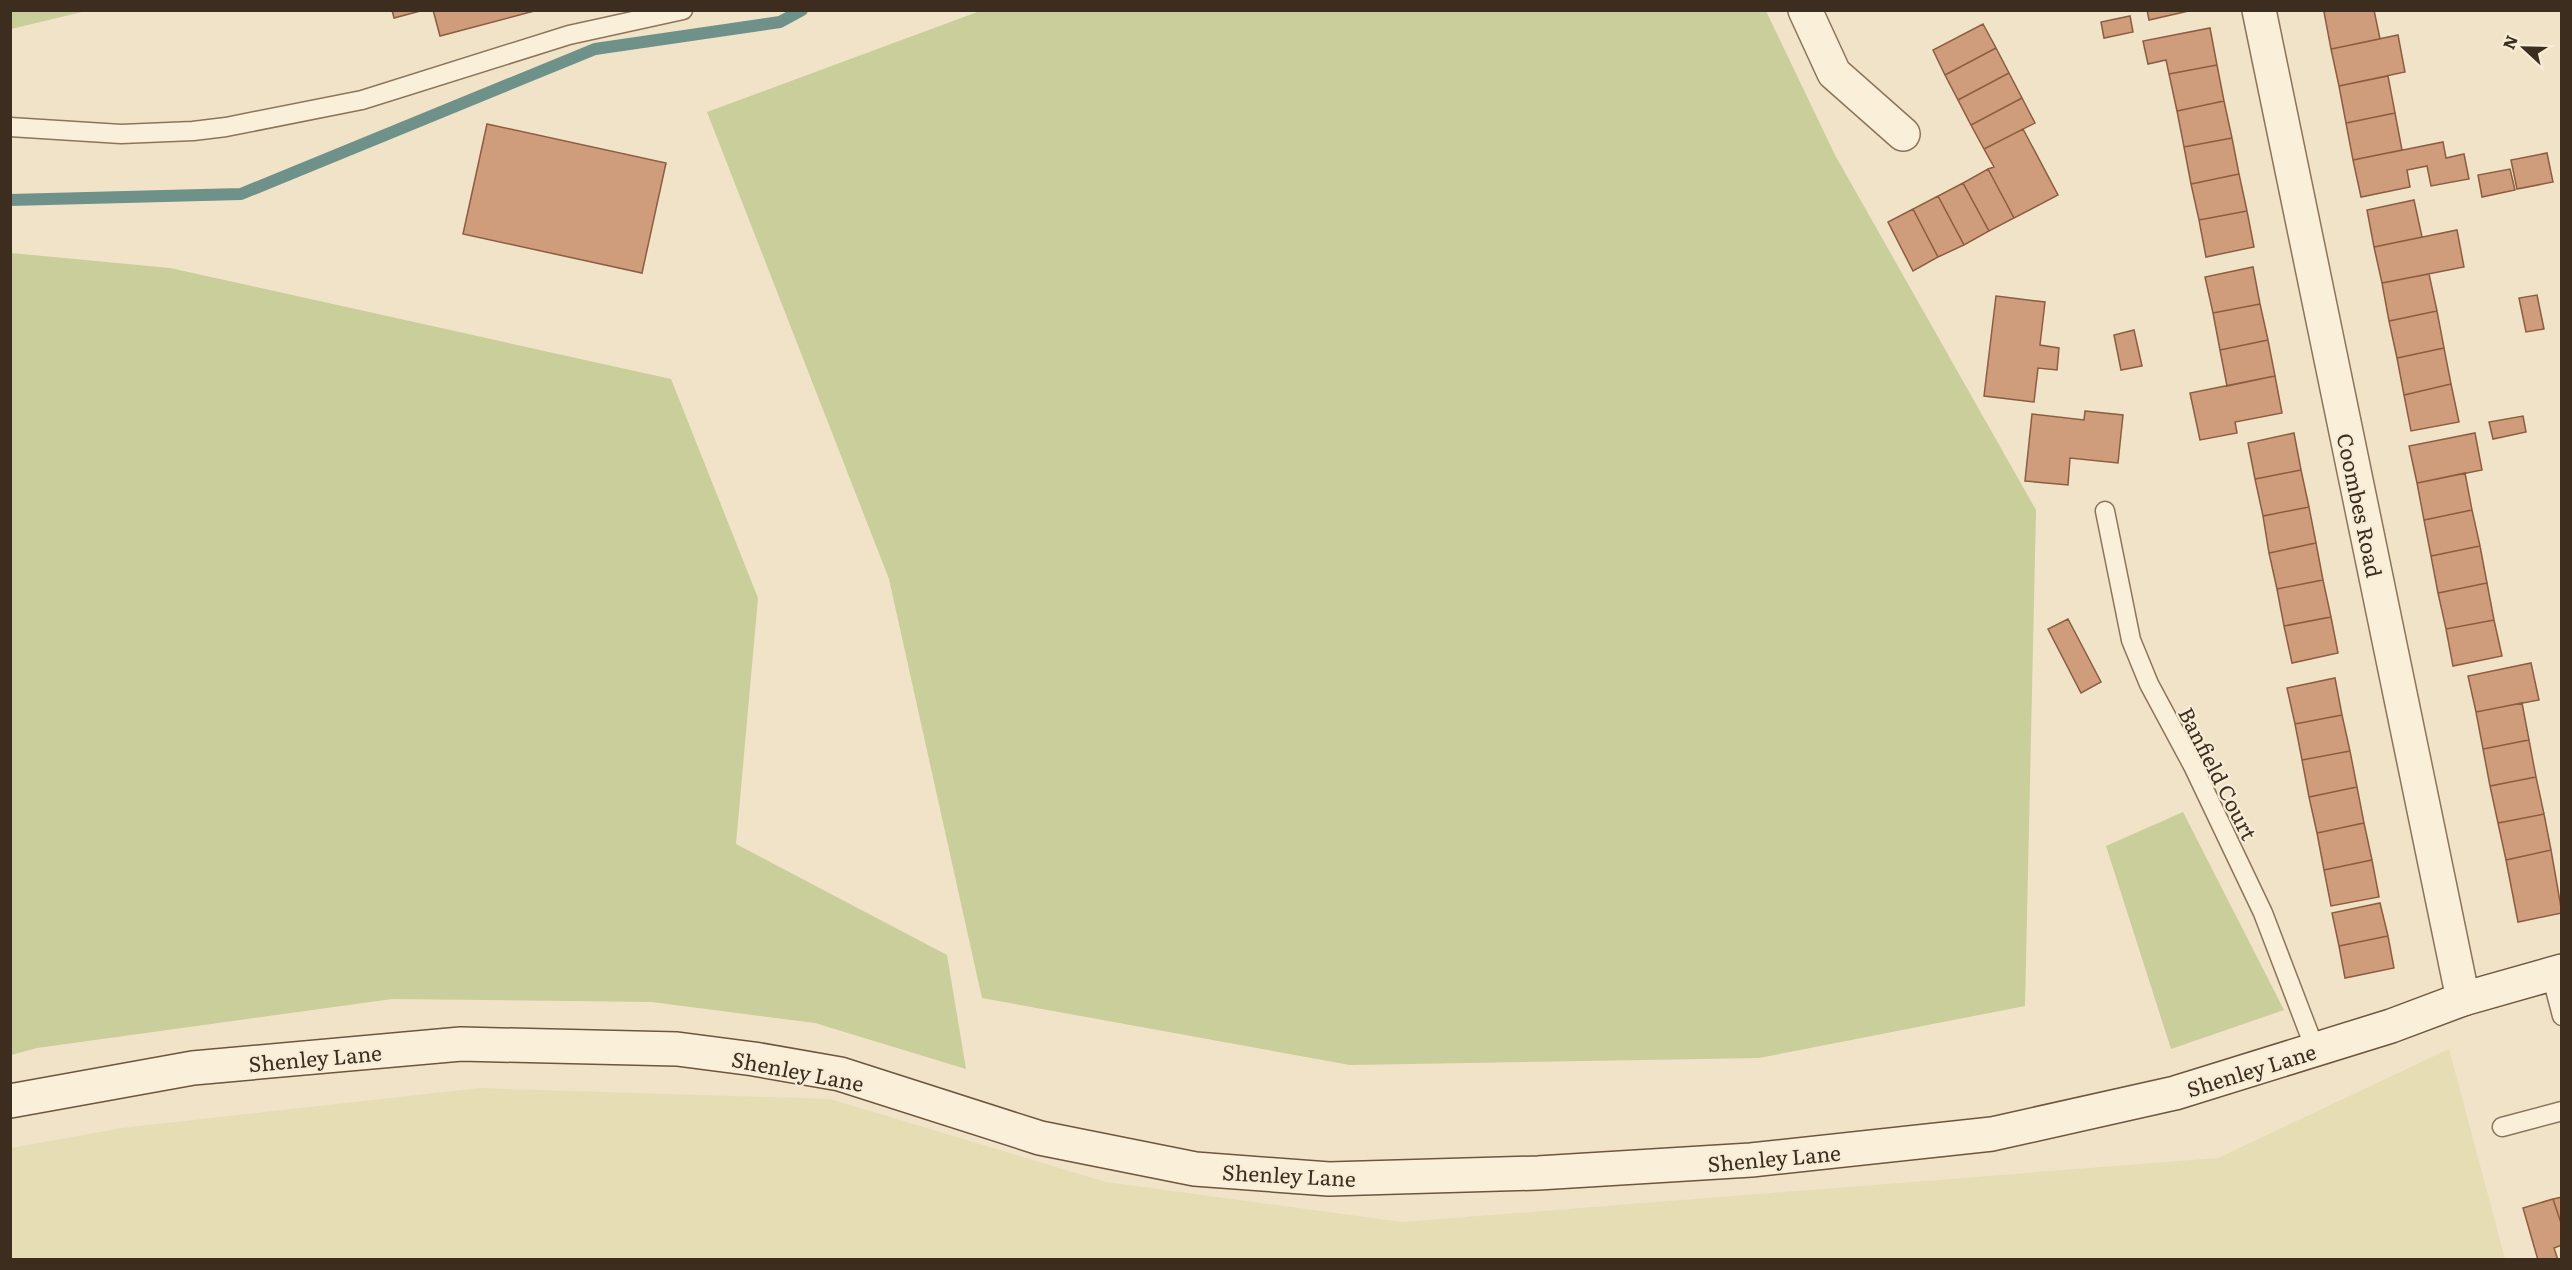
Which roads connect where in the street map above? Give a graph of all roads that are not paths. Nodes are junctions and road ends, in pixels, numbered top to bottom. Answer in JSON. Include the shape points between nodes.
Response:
{"nodes":[{"id":1,"x":683,"y":10,"type":"edge"},
{"id":2,"x":1805,"y":10,"type":"edge"},
{"id":3,"x":2259,"y":10,"type":"edge"},
{"id":4,"x":10,"y":127,"type":"edge"},
{"id":5,"x":1903,"y":134,"type":"dead end"},
{"id":6,"x":2105,"y":511,"type":"dead end"},
{"id":7,"x":2556,"y":972,"type":"edge"},
{"id":8,"x":2463,"y":999,"type":"junction"},
{"id":9,"x":2562,"y":1016,"type":"edge"},
{"id":10,"x":2314,"y":1049,"type":"junction"},
{"id":11,"x":10,"y":1101,"type":"edge"},
{"id":12,"x":2562,"y":1111,"type":"edge"},
{"id":13,"x":2502,"y":1127,"type":"dead end"}],
"edges":[{"from":1,"to":4,"type":"lane","via":[[569,35],[362,100],[226,128],[121,134]]},
{"from":2,"to":5,"type":"main road","via":[[1834,73]]},
{"from":3,"to":8,"type":"main road","name":"Coombes Road"},
{"from":6,"to":10,"type":"lane","name":"Banfield Court","via":[[2131,640],[2263,913]]},
{"from":7,"to":8,"type":"main road","name":"Shenley Lane"},
{"from":7,"to":9,"type":"lane"},
{"from":8,"to":10,"type":"main road","name":"Shenley Lane"},
{"from":10,"to":11,"type":"main road","name":"Shenley Lane","via":[[2175,1092],[1992,1134],[1751,1161],[1329,1179],[1173,1165],[1040,1138],[840,1074],[677,1049],[461,1044],[193,1068]]},
{"from":12,"to":13,"type":"lane"}]}
